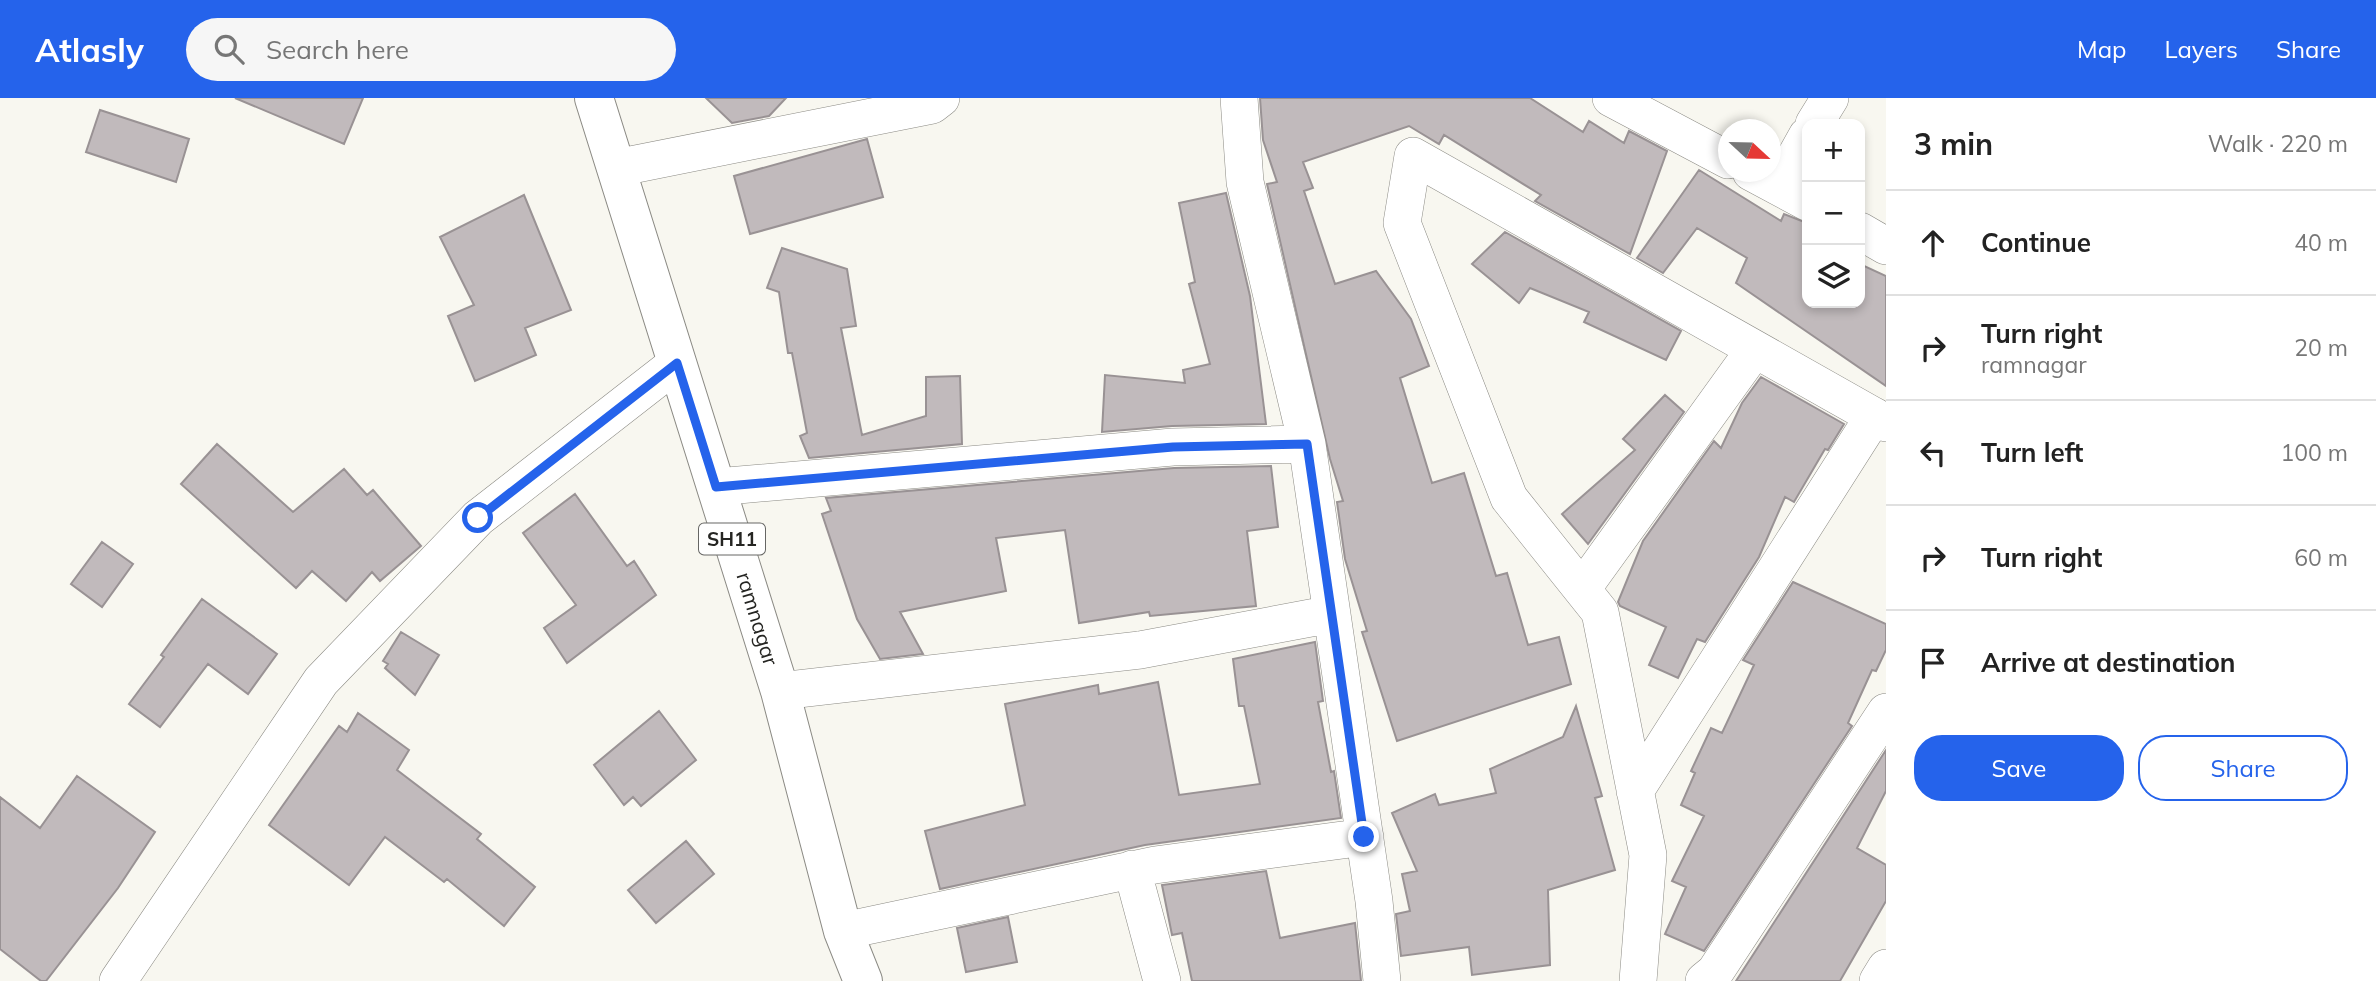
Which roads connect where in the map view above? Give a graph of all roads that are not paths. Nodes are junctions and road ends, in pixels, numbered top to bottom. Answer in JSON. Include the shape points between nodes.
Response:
{"nodes":[{"id":1,"x":941,"y":98,"type":"edge"},
{"id":2,"x":1239,"y":98,"type":"edge"},
{"id":3,"x":1611,"y":98,"type":"edge"},
{"id":4,"x":1829,"y":98,"type":"edge"},
{"id":5,"x":598,"y":100,"type":"edge"},
{"id":6,"x":1817,"y":119,"type":"edge"},
{"id":7,"x":1802,"y":145,"type":"edge"},
{"id":8,"x":1718,"y":155,"type":"edge"},
{"id":9,"x":616,"y":168,"type":"junction"},
{"id":10,"x":1779,"y":186,"type":"edge"},
{"id":11,"x":1865,"y":234,"type":"edge"},
{"id":12,"x":1886,"y":246,"type":"edge"},
{"id":13,"x":1755,"y":349,"type":"junction"},
{"id":14,"x":677,"y":363,"type":"junction"},
{"id":15,"x":1880,"y":419,"type":"edge"},
{"id":16,"x":1307,"y":444,"type":"junction"},
{"id":17,"x":716,"y":487,"type":"junction"},
{"id":18,"x":1582,"y":589,"type":"junction"},
{"id":19,"x":1332,"y":614,"type":"junction"},
{"id":20,"x":780,"y":691,"type":"junction"},
{"id":21,"x":1886,"y":712,"type":"edge"},
{"id":22,"x":1635,"y":791,"type":"junction"},
{"id":23,"x":1364,"y":837,"type":"junction"},
{"id":24,"x":1132,"y":869,"type":"junction"},
{"id":25,"x":844,"y":931,"type":"junction"},
{"id":26,"x":1886,"y":968,"type":"edge"},
{"id":27,"x":118,"y":981,"type":"edge"},
{"id":28,"x":863,"y":981,"type":"edge"},
{"id":29,"x":1162,"y":981,"type":"edge"},
{"id":30,"x":1382,"y":981,"type":"edge"},
{"id":31,"x":1638,"y":981,"type":"edge"},
{"id":32,"x":1704,"y":981,"type":"edge"},
{"id":33,"x":1878,"y":981,"type":"edge"}],
"edges":[{"from":1,"to":9,"type":"street","via":[[932,105]]},
{"from":2,"to":16,"type":"street","via":[[1245,182]]},
{"from":3,"to":8,"type":"street"},
{"from":4,"to":6,"type":"street"},
{"from":5,"to":9,"type":"main road","name":"ramnagar","number":"SH11"},
{"from":7,"to":10,"type":"street"},
{"from":9,"to":14,"type":"main road","name":"ramnagar","number":"SH11"},
{"from":11,"to":12,"type":"street"},
{"from":13,"to":15,"type":"street"},
{"from":13,"to":18,"type":"street"},
{"from":13,"to":18,"type":"street","via":[[1413,156],[1402,223],[1504,486]]},
{"from":14,"to":17,"type":"main road","name":"ramnagar","number":"SH11"},
{"from":14,"to":27,"type":"street","via":[[478,518],[321,681]]},
{"from":15,"to":22,"type":"street"},
{"from":16,"to":17,"type":"street","via":[[1173,447]]},
{"from":16,"to":19,"type":"street"},
{"from":17,"to":20,"type":"main road","name":"ramnagar","number":"SH11"},
{"from":18,"to":22,"type":"street","via":[[1600,612]]},
{"from":19,"to":20,"type":"street","via":[[1140,650]]},
{"from":19,"to":23,"type":"street"},
{"from":20,"to":25,"type":"main road","name":"ramnagar","number":"SH11"},
{"from":21,"to":32,"type":"street"},
{"from":22,"to":31,"type":"street","via":[[1648,855]]},
{"from":23,"to":24,"type":"street"},
{"from":23,"to":30,"type":"street"},
{"from":24,"to":25,"type":"street"},
{"from":24,"to":29,"type":"street"},
{"from":25,"to":28,"type":"main road","name":"ramnagar","number":"SH11"},
{"from":26,"to":33,"type":"street"}]}
